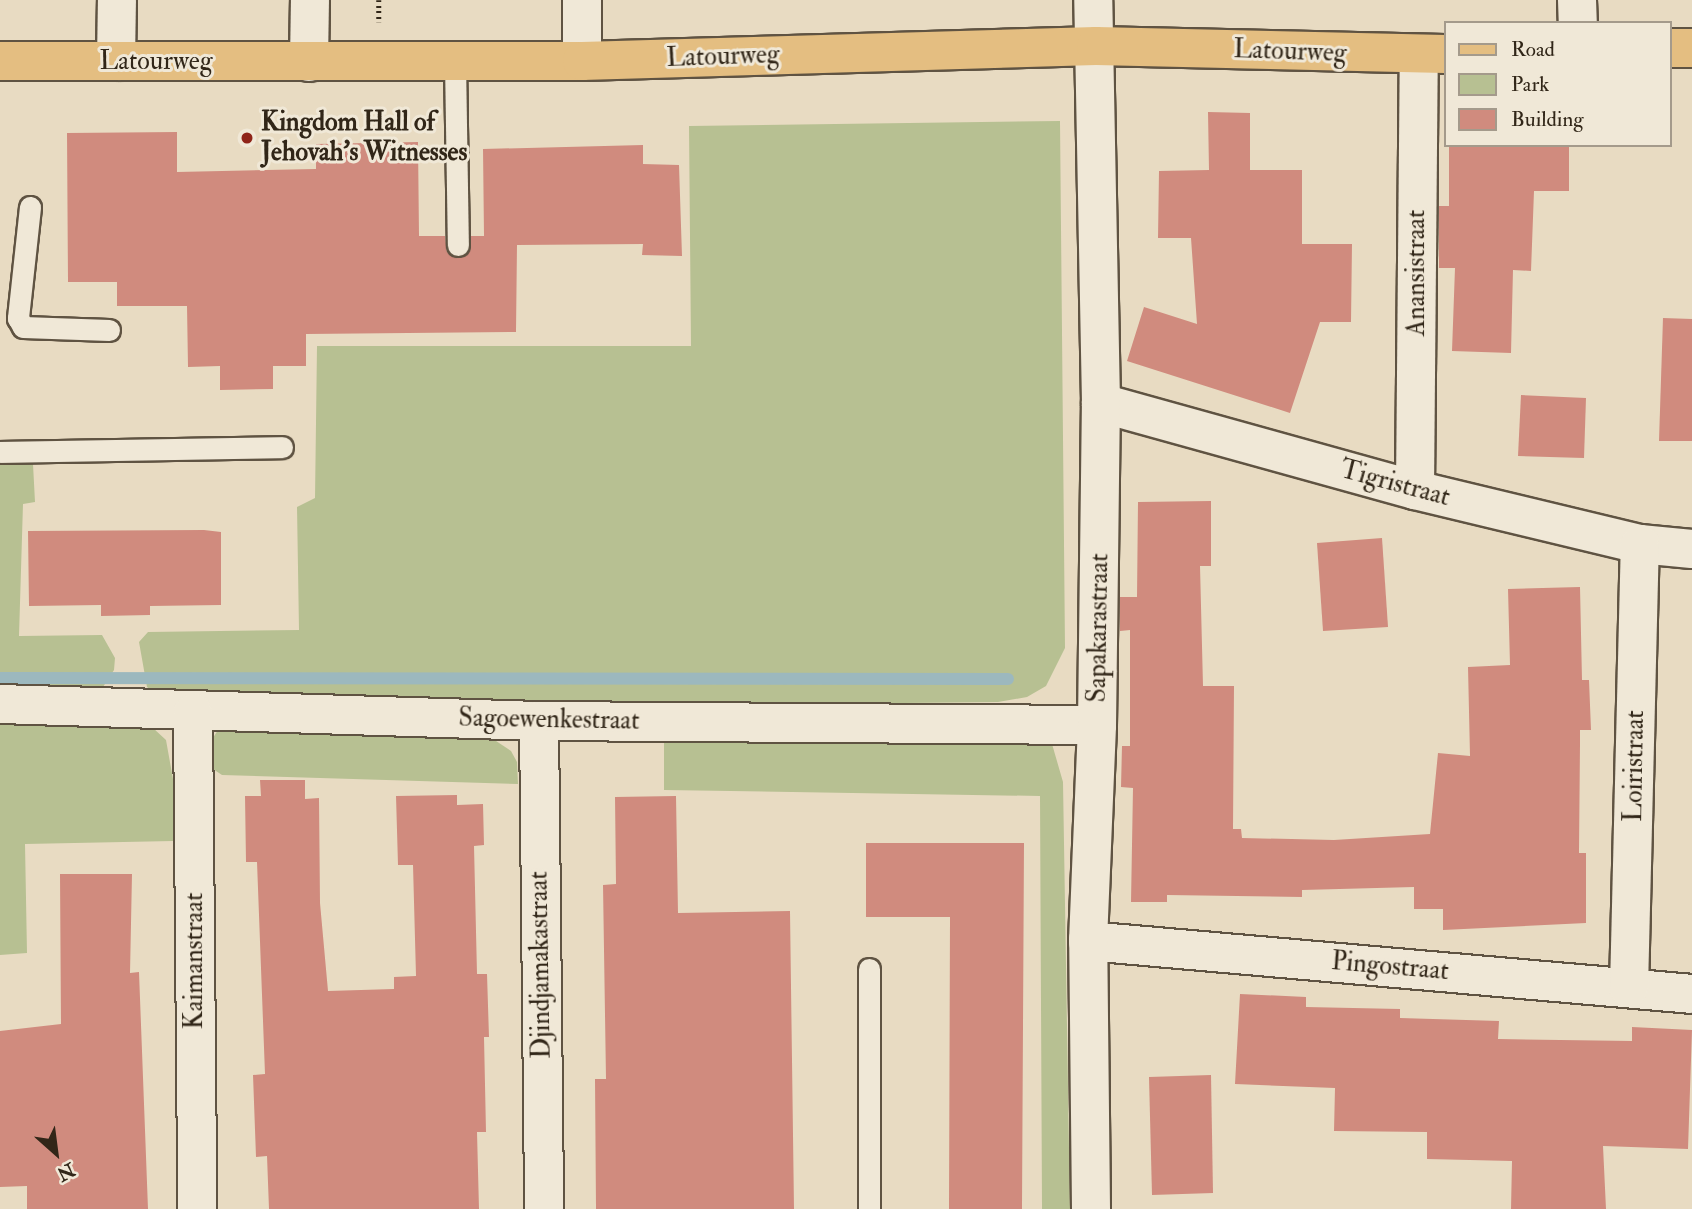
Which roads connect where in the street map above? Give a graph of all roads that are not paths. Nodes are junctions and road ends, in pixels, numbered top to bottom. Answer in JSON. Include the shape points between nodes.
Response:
{"nodes":[{"id":1,"x":117,"y":0,"type":"edge"},
{"id":2,"x":310,"y":0,"type":"edge"},
{"id":3,"x":582,"y":0,"type":"edge"},
{"id":4,"x":1093,"y":0,"type":"edge"},
{"id":5,"x":1577,"y":0,"type":"edge"},
{"id":6,"x":1578,"y":21,"type":"edge"},
{"id":7,"x":1096,"y":46,"type":"junction"},
{"id":8,"x":1671,"y":48,"type":"edge"},
{"id":9,"x":1692,"y":48,"type":"edge"},
{"id":10,"x":1432,"y":55,"type":"edge"},
{"id":11,"x":0,"y":61,"type":"edge"},
{"id":12,"x":116,"y":61,"type":"junction"},
{"id":13,"x":455,"y":61,"type":"junction"},
{"id":14,"x":582,"y":61,"type":"junction"},
{"id":15,"x":309,"y":62,"type":"junction"},
{"id":16,"x":30,"y":207,"type":"dead end"},
{"id":17,"x":458,"y":245,"type":"dead end"},
{"id":18,"x":10,"y":284,"type":"edge"},
{"id":19,"x":108,"y":330,"type":"dead end"},
{"id":20,"x":1101,"y":403,"type":"junction"},
{"id":21,"x":282,"y":447,"type":"dead end"},
{"id":22,"x":0,"y":452,"type":"edge"},
{"id":23,"x":1415,"y":490,"type":"junction"},
{"id":24,"x":1640,"y":544,"type":"junction"},
{"id":25,"x":1692,"y":549,"type":"edge"},
{"id":26,"x":0,"y":704,"type":"edge"},
{"id":27,"x":194,"y":713,"type":"junction"},
{"id":28,"x":539,"y":721,"type":"junction"},
{"id":29,"x":1097,"y":725,"type":"junction"},
{"id":30,"x":1088,"y":941,"type":"junction"},
{"id":31,"x":869,"y":969,"type":"dead end"},
{"id":32,"x":1629,"y":988,"type":"junction"},
{"id":33,"x":1692,"y":994,"type":"edge"},
{"id":34,"x":197,"y":1209,"type":"edge"},
{"id":35,"x":544,"y":1209,"type":"edge"},
{"id":36,"x":869,"y":1209,"type":"edge"},
{"id":37,"x":1091,"y":1209,"type":"edge"}],
"edges":[{"from":1,"to":12,"type":"street"},
{"from":2,"to":15,"type":"street"},
{"from":3,"to":14,"type":"street"},
{"from":4,"to":7,"type":"street","name":"Sapakarastraat"},
{"from":5,"to":6,"type":"street"},
{"from":7,"to":10,"type":"main road","name":"Latourweg"},
{"from":7,"to":14,"type":"main road","name":"Latourweg"},
{"from":7,"to":20,"type":"street","name":"Sapakarastraat"},
{"from":8,"to":9,"type":"main road"},
{"from":10,"to":23,"type":"street","name":"Anansistraat"},
{"from":11,"to":12,"type":"main road","name":"Latourweg"},
{"from":12,"to":15,"type":"main road","name":"Latourweg"},
{"from":13,"to":14,"type":"main road","name":"Latourweg"},
{"from":13,"to":15,"type":"main road","name":"Latourweg"},
{"from":13,"to":17,"type":"lane"},
{"from":16,"to":18,"type":"lane"},
{"from":18,"to":19,"type":"lane","via":[[23,327]]},
{"from":20,"to":23,"type":"street","name":"Tigristraat"},
{"from":20,"to":29,"type":"street","name":"Sapakarastraat"},
{"from":21,"to":22,"type":"lane"},
{"from":23,"to":24,"type":"street","name":"Tigristraat"},
{"from":24,"to":25,"type":"street","name":"Tigristraat"},
{"from":24,"to":32,"type":"street","name":"Loiristraat"},
{"from":26,"to":27,"type":"street","name":"Sagoewenkestraat"},
{"from":27,"to":28,"type":"street","name":"Sagoewenkestraat"},
{"from":27,"to":34,"type":"street","name":"Kaimanstraat"},
{"from":28,"to":29,"type":"street","name":"Sagoewenkestraat"},
{"from":28,"to":35,"type":"street","name":"Djindjamakastraat"},
{"from":29,"to":30,"type":"street","name":"Sapakarastraat"},
{"from":30,"to":32,"type":"street","name":"Pingostraat"},
{"from":30,"to":37,"type":"street","name":"Sapakarastraat"},
{"from":31,"to":36,"type":"lane"},
{"from":32,"to":33,"type":"street","name":"Pingostraat"}]}
